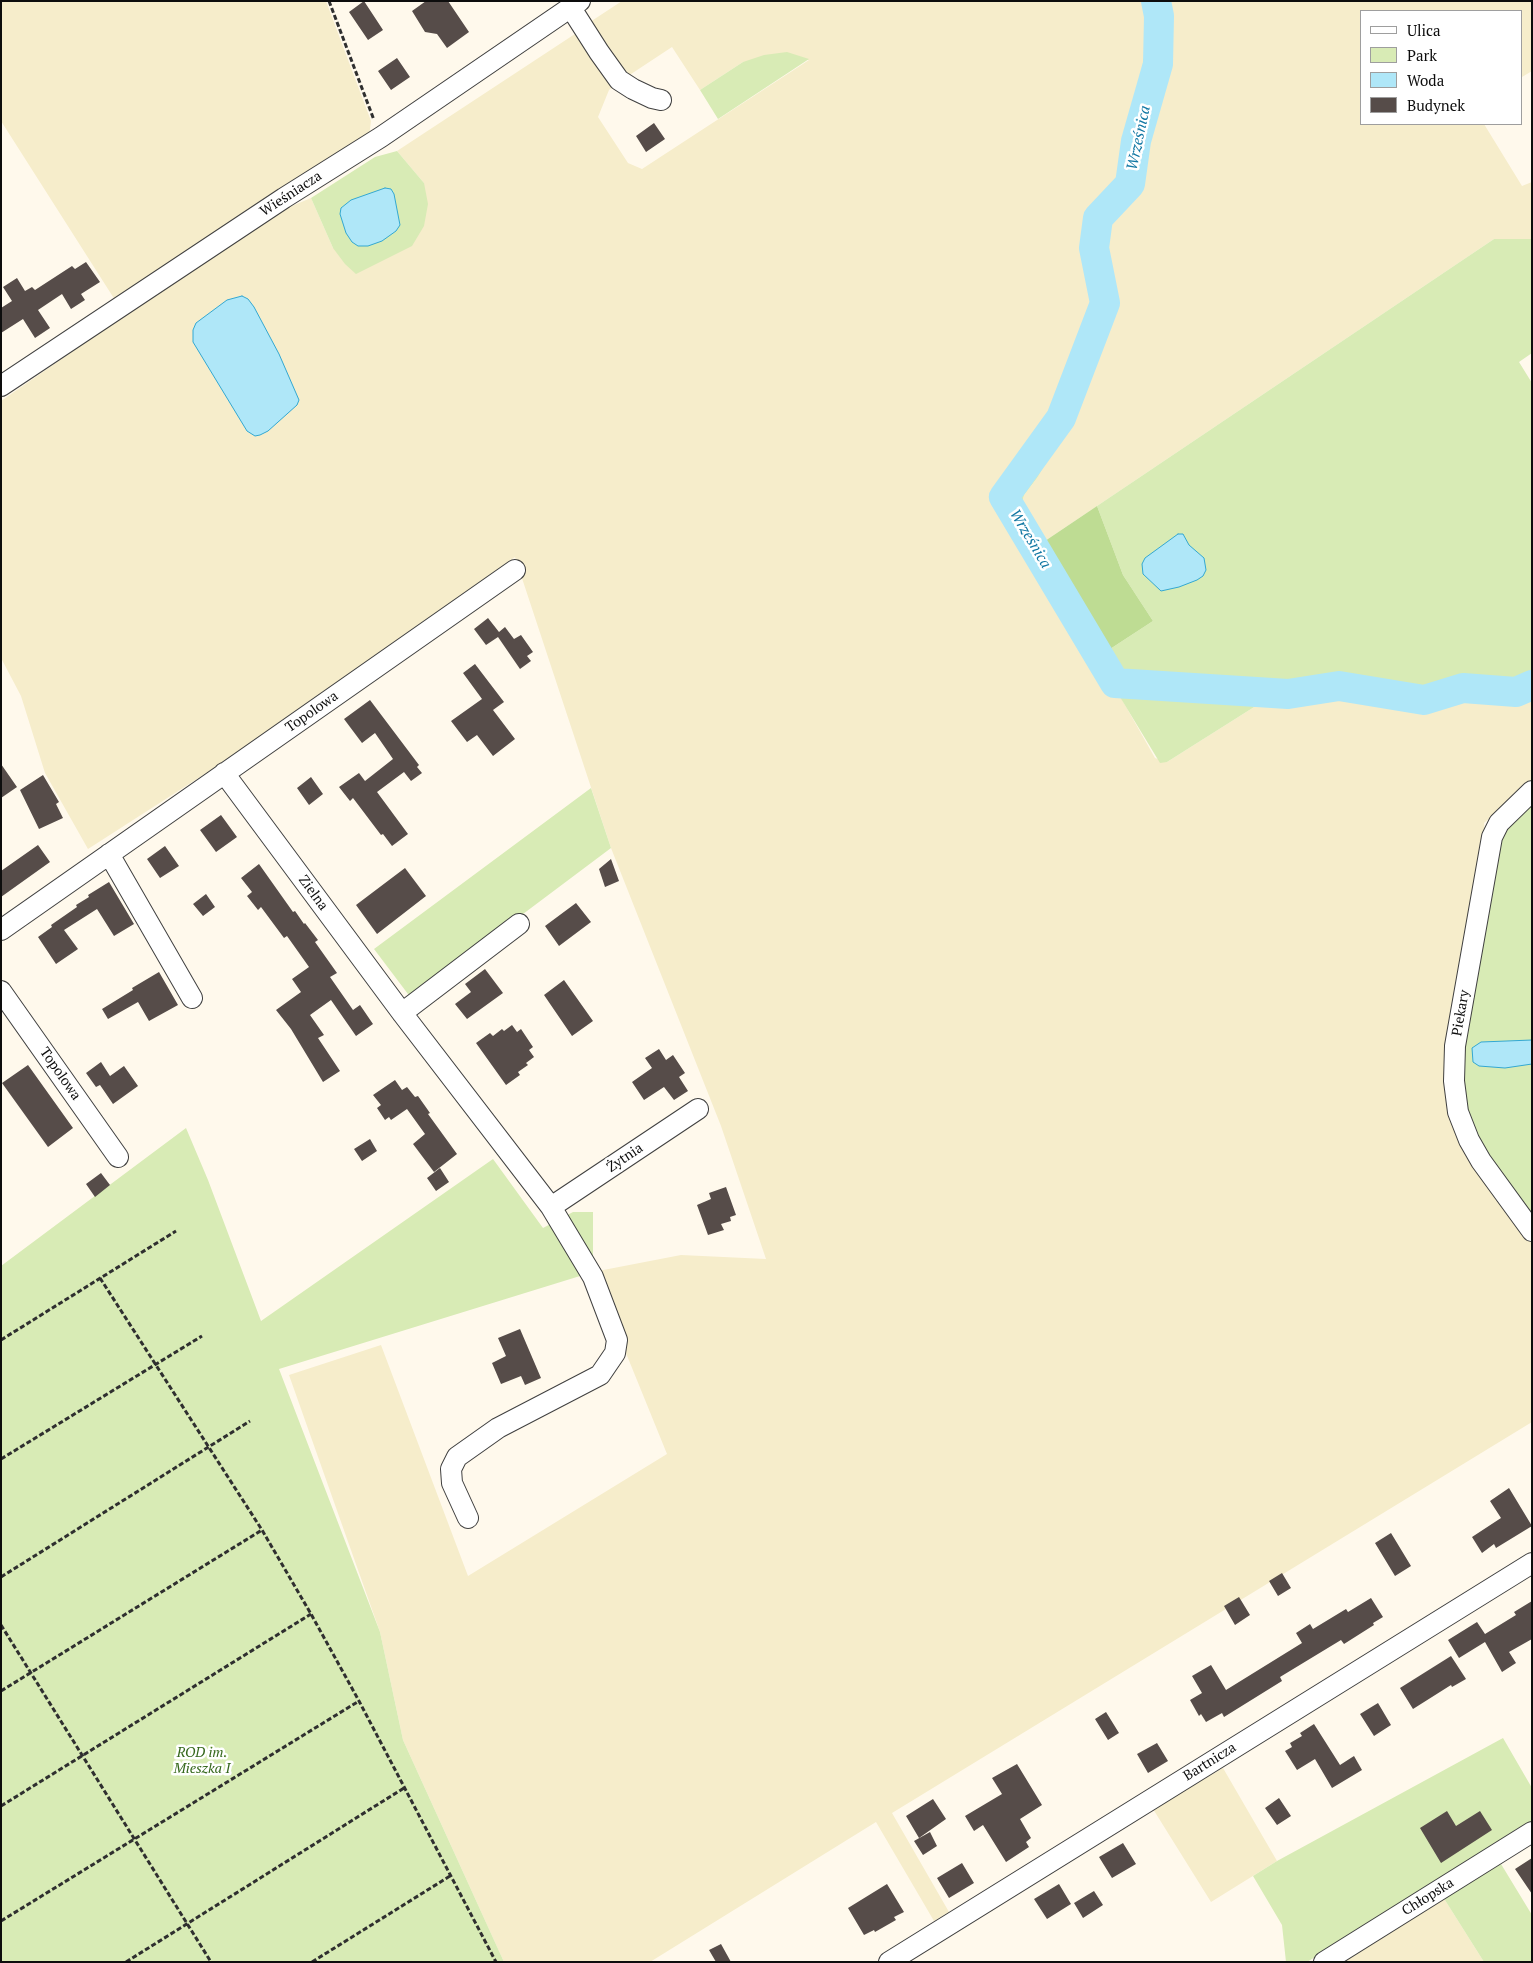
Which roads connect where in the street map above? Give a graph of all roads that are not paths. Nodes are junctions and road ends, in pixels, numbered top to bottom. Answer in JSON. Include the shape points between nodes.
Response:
{"nodes":[{"id":1,"x":575,"y":4,"type":"edge"},
{"id":2,"x":661,"y":100,"type":"dead end"},
{"id":3,"x":1,"y":386,"type":"edge"},
{"id":4,"x":515,"y":570,"type":"dead end"},
{"id":5,"x":224,"y":773,"type":"junction"},
{"id":6,"x":1532,"y":791,"type":"edge"},
{"id":7,"x":110,"y":854,"type":"junction"},
{"id":8,"x":519,"y":924,"type":"dead end"},
{"id":9,"x":1,"y":930,"type":"edge"},
{"id":10,"x":1,"y":991,"type":"edge"},
{"id":11,"x":192,"y":998,"type":"dead end"},
{"id":12,"x":402,"y":1013,"type":"junction"},
{"id":13,"x":698,"y":1109,"type":"dead end"},
{"id":14,"x":118,"y":1157,"type":"dead end"},
{"id":15,"x":551,"y":1207,"type":"junction"},
{"id":16,"x":1532,"y":1230,"type":"edge"},
{"id":17,"x":468,"y":1518,"type":"dead end"},
{"id":18,"x":1532,"y":1563,"type":"edge"},
{"id":19,"x":1532,"y":1832,"type":"edge"},
{"id":20,"x":889,"y":1962,"type":"edge"},
{"id":21,"x":1324,"y":1962,"type":"edge"}],
"edges":[{"from":1,"to":2,"type":"street","via":[[599,52],[620,80]]},
{"from":1,"to":3,"type":"street","name":"Wieśniacza","via":[[380,137]]},
{"from":4,"to":5,"type":"street","name":"Topolowa"},
{"from":5,"to":7,"type":"street","name":"Topolowa"},
{"from":5,"to":12,"type":"street","name":"Zielna"},
{"from":6,"to":16,"type":"street","name":"Piekary","via":[[1499,823],[1492,837],[1455,1046],[1454,1081],[1458,1112],[1470,1140],[1481,1161]]},
{"from":7,"to":9,"type":"street","name":"Topolowa"},
{"from":7,"to":11,"type":"street"},
{"from":8,"to":12,"type":"street"},
{"from":10,"to":14,"type":"street","name":"Topolowa"},
{"from":12,"to":15,"type":"street","name":"Zielna"},
{"from":13,"to":15,"type":"street","name":"Żytnia"},
{"from":15,"to":17,"type":"street","name":"Zielna","via":[[594,1277],[618,1346],[600,1375],[498,1428],[457,1457],[451,1469],[452,1483]]},
{"from":18,"to":20,"type":"street","name":"Bartnicza"},
{"from":19,"to":21,"type":"street","name":"Chłopska"}]}
